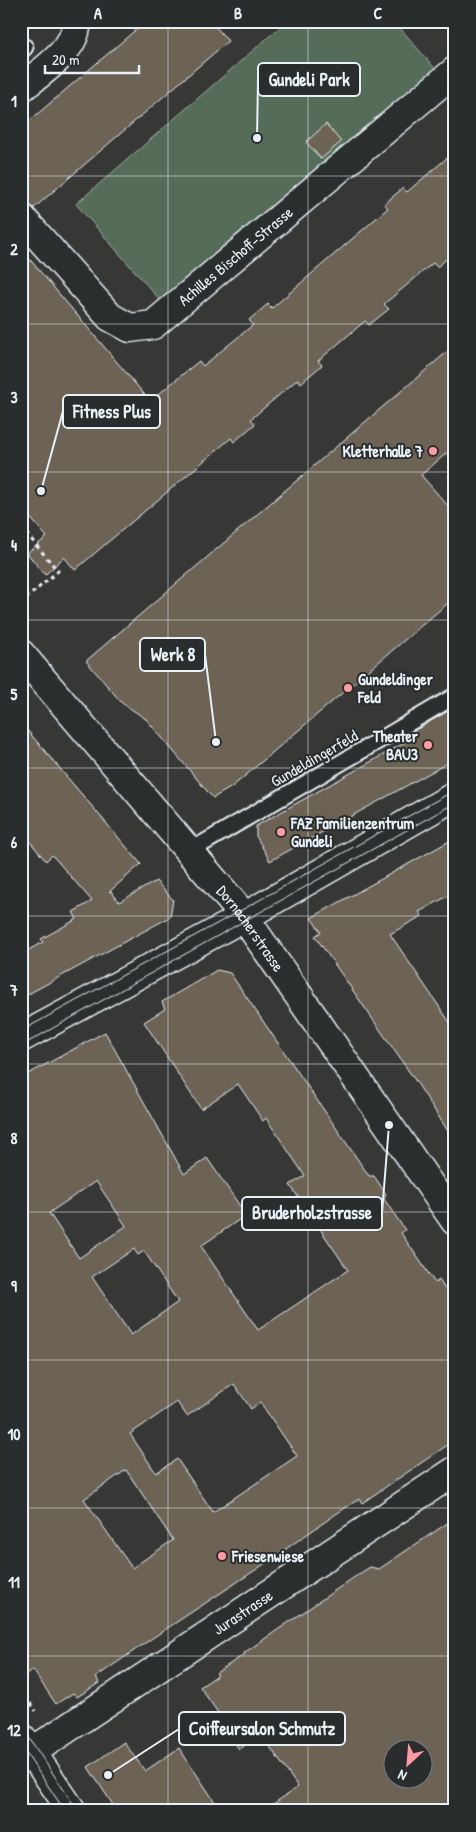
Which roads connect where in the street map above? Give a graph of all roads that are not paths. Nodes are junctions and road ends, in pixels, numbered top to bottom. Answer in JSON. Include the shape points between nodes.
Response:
{"nodes":[{"id":1,"x":76,"y":21,"type":"edge"},
{"id":2,"x":455,"y":71,"type":"edge"},
{"id":3,"x":21,"y":88,"type":"edge"},
{"id":4,"x":22,"y":218,"type":"edge"},
{"id":5,"x":21,"y":654,"type":"edge"},
{"id":6,"x":455,"y":696,"type":"edge"},
{"id":7,"x":455,"y":796,"type":"edge"},
{"id":8,"x":190,"y":851,"type":"junction"},
{"id":9,"x":244,"y":917,"type":"junction"},
{"id":10,"x":21,"y":1038,"type":"edge"},
{"id":11,"x":455,"y":1221,"type":"edge"},
{"id":12,"x":455,"y":1471,"type":"edge"},
{"id":13,"x":25,"y":1749,"type":"edge"},
{"id":14,"x":72,"y":1811,"type":"edge"}],
"edges":[{"from":1,"to":3,"type":"street","via":[[77,29],[71,43]]},
{"from":2,"to":4,"type":"street","name":"Achilles Bischoff-Strasse","via":[[153,325],[130,328],[110,317]]},
{"from":5,"to":8,"type":"street","name":"Dornacherstrasse"},
{"from":6,"to":8,"type":"lane","name":"Gundeldingerfeld"},
{"from":7,"to":9,"type":"street"},
{"from":8,"to":9,"type":"street","name":"Dornacherstrasse"},
{"from":9,"to":10,"type":"street"},
{"from":9,"to":11,"type":"street","name":"Dornacherstrasse"},
{"from":12,"to":13,"type":"street","name":"Jurastrasse"},
{"from":13,"to":14,"type":"street"}]}
